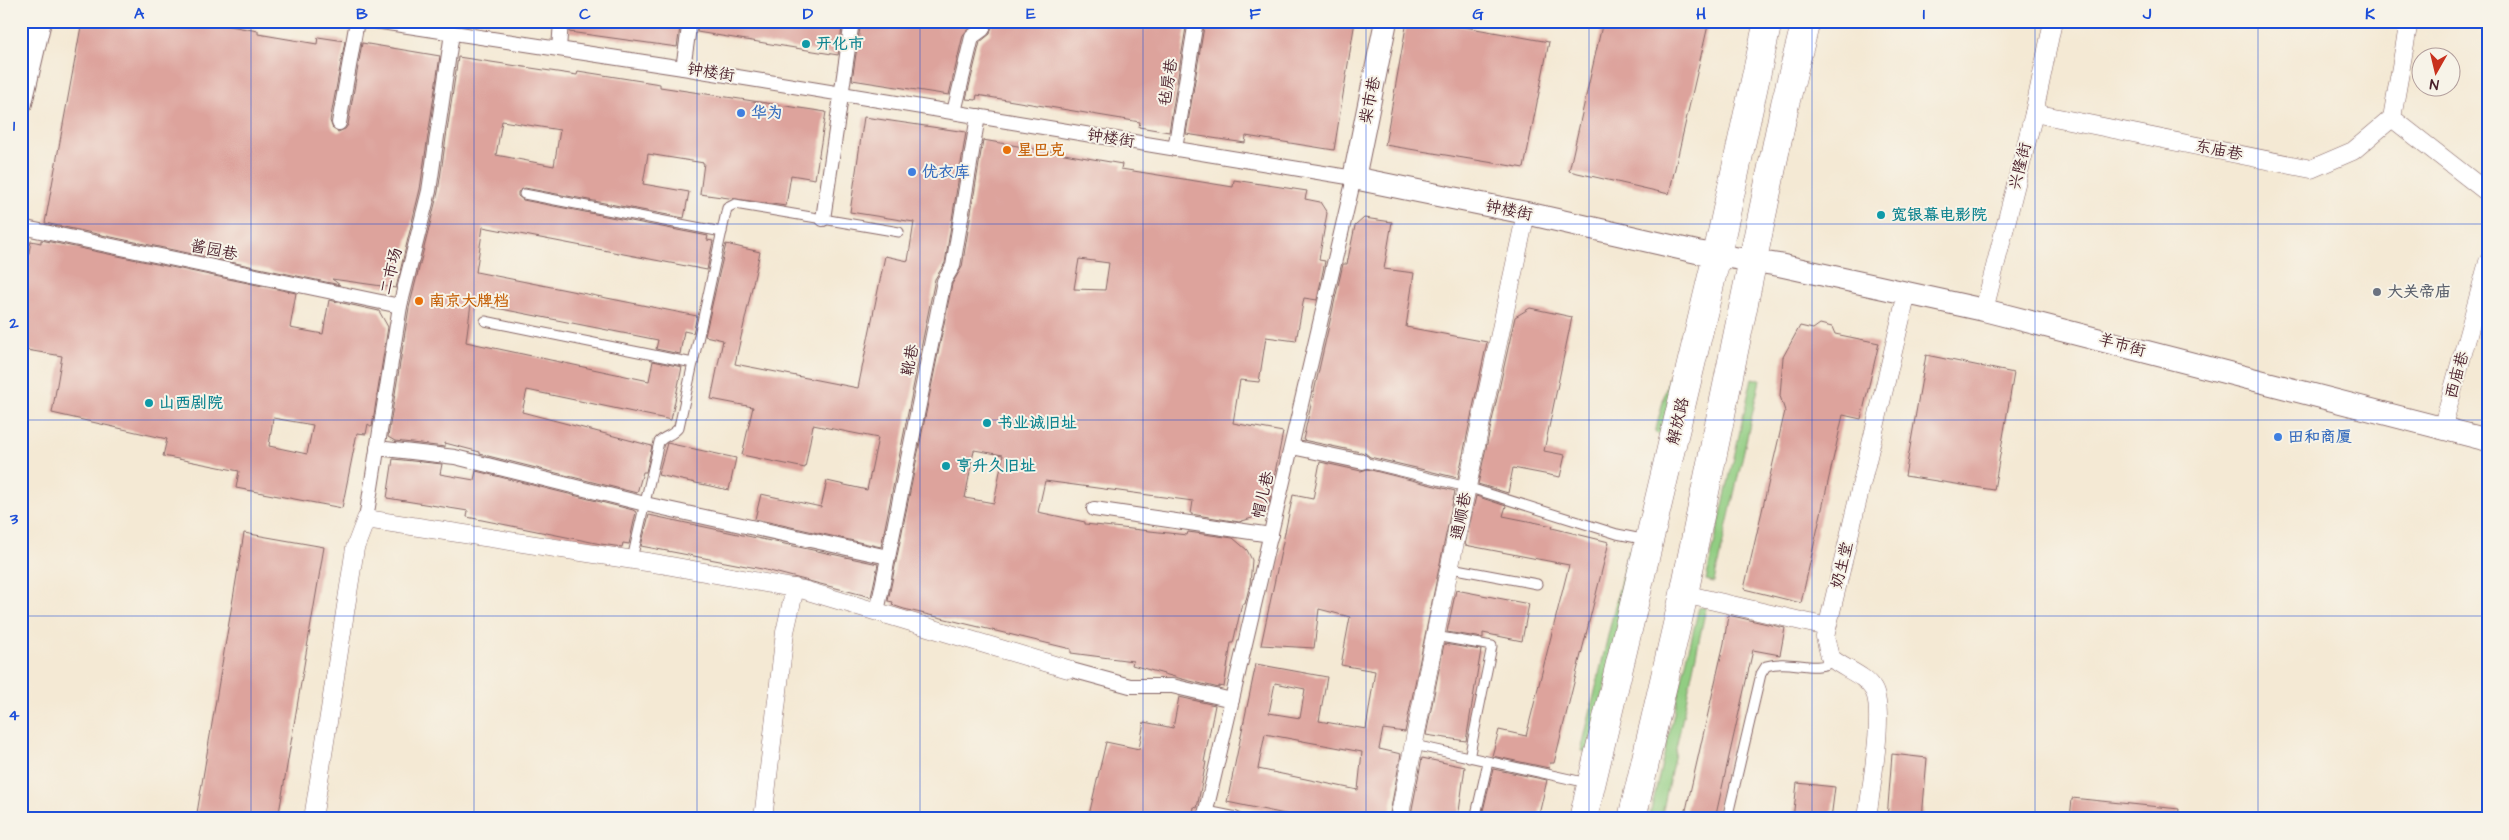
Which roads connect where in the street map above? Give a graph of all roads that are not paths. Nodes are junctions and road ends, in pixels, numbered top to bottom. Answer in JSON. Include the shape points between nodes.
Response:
{"nodes":[{"id":1,"x":40,"y":21,"type":"edge"},
{"id":2,"x":357,"y":21,"type":"edge"},
{"id":3,"x":375,"y":21,"type":"edge"},
{"id":4,"x":561,"y":21,"type":"edge"},
{"id":5,"x":690,"y":21,"type":"edge"},
{"id":6,"x":852,"y":21,"type":"edge"},
{"id":7,"x":984,"y":21,"type":"edge"},
{"id":8,"x":1196,"y":21,"type":"edge"},
{"id":9,"x":1386,"y":21,"type":"edge"},
{"id":10,"x":1768,"y":21,"type":"edge"},
{"id":11,"x":1806,"y":21,"type":"edge"},
{"id":12,"x":2052,"y":21,"type":"edge"},
{"id":13,"x":2409,"y":21,"type":"edge"},
{"id":14,"x":452,"y":33,"type":"junction"},
{"id":15,"x":559,"y":49,"type":"junction"},
{"id":16,"x":683,"y":68,"type":"junction"},
{"id":17,"x":840,"y":94,"type":"junction"},
{"id":18,"x":21,"y":102,"type":"edge"},
{"id":19,"x":954,"y":112,"type":"junction"},
{"id":20,"x":2034,"y":113,"type":"junction"},
{"id":21,"x":978,"y":116,"type":"junction"},
{"id":22,"x":2392,"y":118,"type":"junction"},
{"id":23,"x":339,"y":123,"type":"dead end"},
{"id":24,"x":1175,"y":149,"type":"junction"},
{"id":25,"x":1354,"y":178,"type":"junction"},
{"id":26,"x":2488,"y":193,"type":"edge"},
{"id":27,"x":524,"y":194,"type":"dead end"},
{"id":28,"x":1526,"y":213,"type":"junction"},
{"id":29,"x":823,"y":219,"type":"junction"},
{"id":30,"x":21,"y":227,"type":"edge"},
{"id":31,"x":722,"y":232,"type":"junction"},
{"id":32,"x":900,"y":232,"type":"dead end"},
{"id":33,"x":1717,"y":255,"type":"junction"},
{"id":34,"x":1754,"y":262,"type":"junction"},
{"id":35,"x":2488,"y":262,"type":"edge"},
{"id":36,"x":1907,"y":293,"type":"junction"},
{"id":37,"x":400,"y":306,"type":"junction"},
{"id":38,"x":1984,"y":310,"type":"junction"},
{"id":39,"x":485,"y":321,"type":"dead end"},
{"id":40,"x":693,"y":363,"type":"junction"},
{"id":41,"x":2442,"y":429,"type":"junction"},
{"id":42,"x":2488,"y":440,"type":"edge"},
{"id":43,"x":1292,"y":447,"type":"junction"},
{"id":44,"x":377,"y":448,"type":"junction"},
{"id":45,"x":1363,"y":462,"type":"joint"},
{"id":46,"x":1467,"y":487,"type":"junction"},
{"id":47,"x":645,"y":504,"type":"junction"},
{"id":48,"x":1094,"y":509,"type":"dead end"},
{"id":49,"x":366,"y":519,"type":"junction"},
{"id":50,"x":1271,"y":535,"type":"junction"},
{"id":51,"x":1649,"y":541,"type":"junction"},
{"id":52,"x":888,"y":556,"type":"junction"},
{"id":53,"x":632,"y":559,"type":"junction"},
{"id":54,"x":1451,"y":568,"type":"junction"},
{"id":55,"x":1537,"y":584,"type":"dead end"},
{"id":56,"x":799,"y":589,"type":"junction"},
{"id":57,"x":1684,"y":594,"type":"junction"},
{"id":58,"x":877,"y":612,"type":"junction"},
{"id":59,"x":1827,"y":627,"type":"junction"},
{"id":60,"x":1435,"y":636,"type":"junction"},
{"id":61,"x":1834,"y":661,"type":"junction"},
{"id":62,"x":1068,"y":669,"type":"joint"},
{"id":63,"x":1232,"y":700,"type":"junction"},
{"id":64,"x":1414,"y":746,"type":"junction"},
{"id":65,"x":1469,"y":758,"type":"junction"},
{"id":66,"x":1488,"y":762,"type":"junction"},
{"id":67,"x":1591,"y":784,"type":"junction"},
{"id":68,"x":1205,"y":816,"type":"edge"},
{"id":69,"x":313,"y":819,"type":"edge"},
{"id":70,"x":763,"y":819,"type":"edge"},
{"id":71,"x":773,"y":819,"type":"edge"},
{"id":72,"x":1235,"y":819,"type":"edge"},
{"id":73,"x":1400,"y":819,"type":"edge"},
{"id":74,"x":1474,"y":819,"type":"edge"},
{"id":75,"x":1583,"y":819,"type":"edge"},
{"id":76,"x":1632,"y":819,"type":"edge"},
{"id":77,"x":1726,"y":819,"type":"edge"},
{"id":78,"x":1867,"y":819,"type":"edge"}],
"edges":[{"from":1,"to":18,"type":"street"},
{"from":2,"to":23,"type":"street"},
{"from":3,"to":14,"type":"street","name":"钟楼街"},
{"from":4,"to":15,"type":"street"},
{"from":5,"to":16,"type":"street"},
{"from":6,"to":17,"type":"street"},
{"from":7,"to":19,"type":"street","via":[[983,29],[972,37]]},
{"from":8,"to":24,"type":"street","name":"毡房巷"},
{"from":9,"to":25,"type":"street","name":"柴市巷"},
{"from":10,"to":33,"type":"main road","name":"解放路"},
{"from":11,"to":34,"type":"main road","via":[[1785,104]]},
{"from":12,"to":20,"type":"street","name":"兴隆街"},
{"from":13,"to":22,"type":"street"},
{"from":14,"to":15,"type":"street","name":"钟楼街"},
{"from":14,"to":37,"type":"street","name":"二市场","via":[[429,191]]},
{"from":15,"to":16,"type":"street","name":"钟楼街"},
{"from":16,"to":17,"type":"street","name":"钟楼街"},
{"from":17,"to":19,"type":"street","name":"钟楼街"},
{"from":17,"to":29,"type":"street"},
{"from":19,"to":21,"type":"street","name":"钟楼街"},
{"from":20,"to":22,"type":"street","name":"东庙巷","via":[[2311,169],[2353,150]]},
{"from":20,"to":38,"type":"street","name":"兴隆街"},
{"from":21,"to":24,"type":"street","name":"钟楼街"},
{"from":21,"to":52,"type":"street","name":"靴巷","via":[[953,266],[944,282]]},
{"from":22,"to":26,"type":"street"},
{"from":24,"to":25,"type":"street","name":"钟楼街"},
{"from":25,"to":28,"type":"street","name":"钟楼街"},
{"from":25,"to":43,"type":"street","name":"帽儿巷"},
{"from":27,"to":31,"type":"lane"},
{"from":28,"to":33,"type":"street","name":"钟楼街"},
{"from":28,"to":46,"type":"street","name":"通顺巷"},
{"from":29,"to":31,"type":"lane","via":[[735,204],[727,208]]},
{"from":29,"to":32,"type":"lane"},
{"from":30,"to":37,"type":"street","name":"酱园巷"},
{"from":31,"to":40,"type":"lane"},
{"from":33,"to":34,"type":"street","name":"钟楼街"},
{"from":33,"to":51,"type":"main road","name":"解放路"},
{"from":34,"to":36,"type":"street","name":"羊市街"},
{"from":34,"to":57,"type":"main road"},
{"from":35,"to":41,"type":"street","name":"西庙巷"},
{"from":36,"to":38,"type":"street","name":"羊市街"},
{"from":36,"to":59,"type":"street","name":"奶生堂"},
{"from":37,"to":44,"type":"street","name":"二市场"},
{"from":38,"to":41,"type":"street","name":"羊市街"},
{"from":39,"to":40,"type":"lane"},
{"from":40,"to":47,"type":"lane","via":[[679,427],[674,434],[659,442]]},
{"from":41,"to":42,"type":"street","name":"羊市街"},
{"from":43,"to":45,"type":"street"},
{"from":43,"to":50,"type":"street","name":"帽儿巷"},
{"from":44,"to":47,"type":"street","via":[[455,458]]},
{"from":44,"to":49,"type":"street","name":"二市场"},
{"from":45,"to":46,"type":"lane"},
{"from":46,"to":51,"type":"lane"},
{"from":46,"to":54,"type":"street","name":"通顺巷"},
{"from":47,"to":52,"type":"street"},
{"from":47,"to":53,"type":"lane"},
{"from":48,"to":50,"type":"street"},
{"from":49,"to":53,"type":"street"},
{"from":49,"to":69,"type":"street","via":[[355,548]]},
{"from":50,"to":63,"type":"street","name":"帽儿巷"},
{"from":51,"to":67,"type":"main road","name":"解放路"},
{"from":52,"to":58,"type":"street","name":"靴巷"},
{"from":53,"to":56,"type":"street"},
{"from":54,"to":55,"type":"lane"},
{"from":54,"to":60,"type":"street","name":"通顺巷"},
{"from":56,"to":58,"type":"street"},
{"from":56,"to":70,"type":"street","via":[[785,632]]},
{"from":56,"to":71,"type":"street"},
{"from":57,"to":59,"type":"street"},
{"from":57,"to":76,"type":"main road"},
{"from":58,"to":62,"type":"street"},
{"from":59,"to":61,"type":"street","name":"奶生堂","via":[[1826,648]]},
{"from":60,"to":64,"type":"street","name":"通顺巷"},
{"from":60,"to":65,"type":"lane","via":[[1492,646]]},
{"from":61,"to":77,"type":"lane","via":[[1817,667],[1780,662],[1766,666],[1761,674]]},
{"from":61,"to":78,"type":"street","via":[[1873,688],[1878,701]]},
{"from":62,"to":63,"type":"street","via":[[1130,686],[1172,686]]},
{"from":63,"to":68,"type":"street","name":"帽儿巷"},
{"from":64,"to":65,"type":"lane"},
{"from":64,"to":73,"type":"street","name":"通顺巷"},
{"from":65,"to":66,"type":"lane"},
{"from":66,"to":67,"type":"lane"},
{"from":66,"to":74,"type":"lane"},
{"from":67,"to":75,"type":"main road","name":"解放路"},
{"from":68,"to":72,"type":"street"}]}
